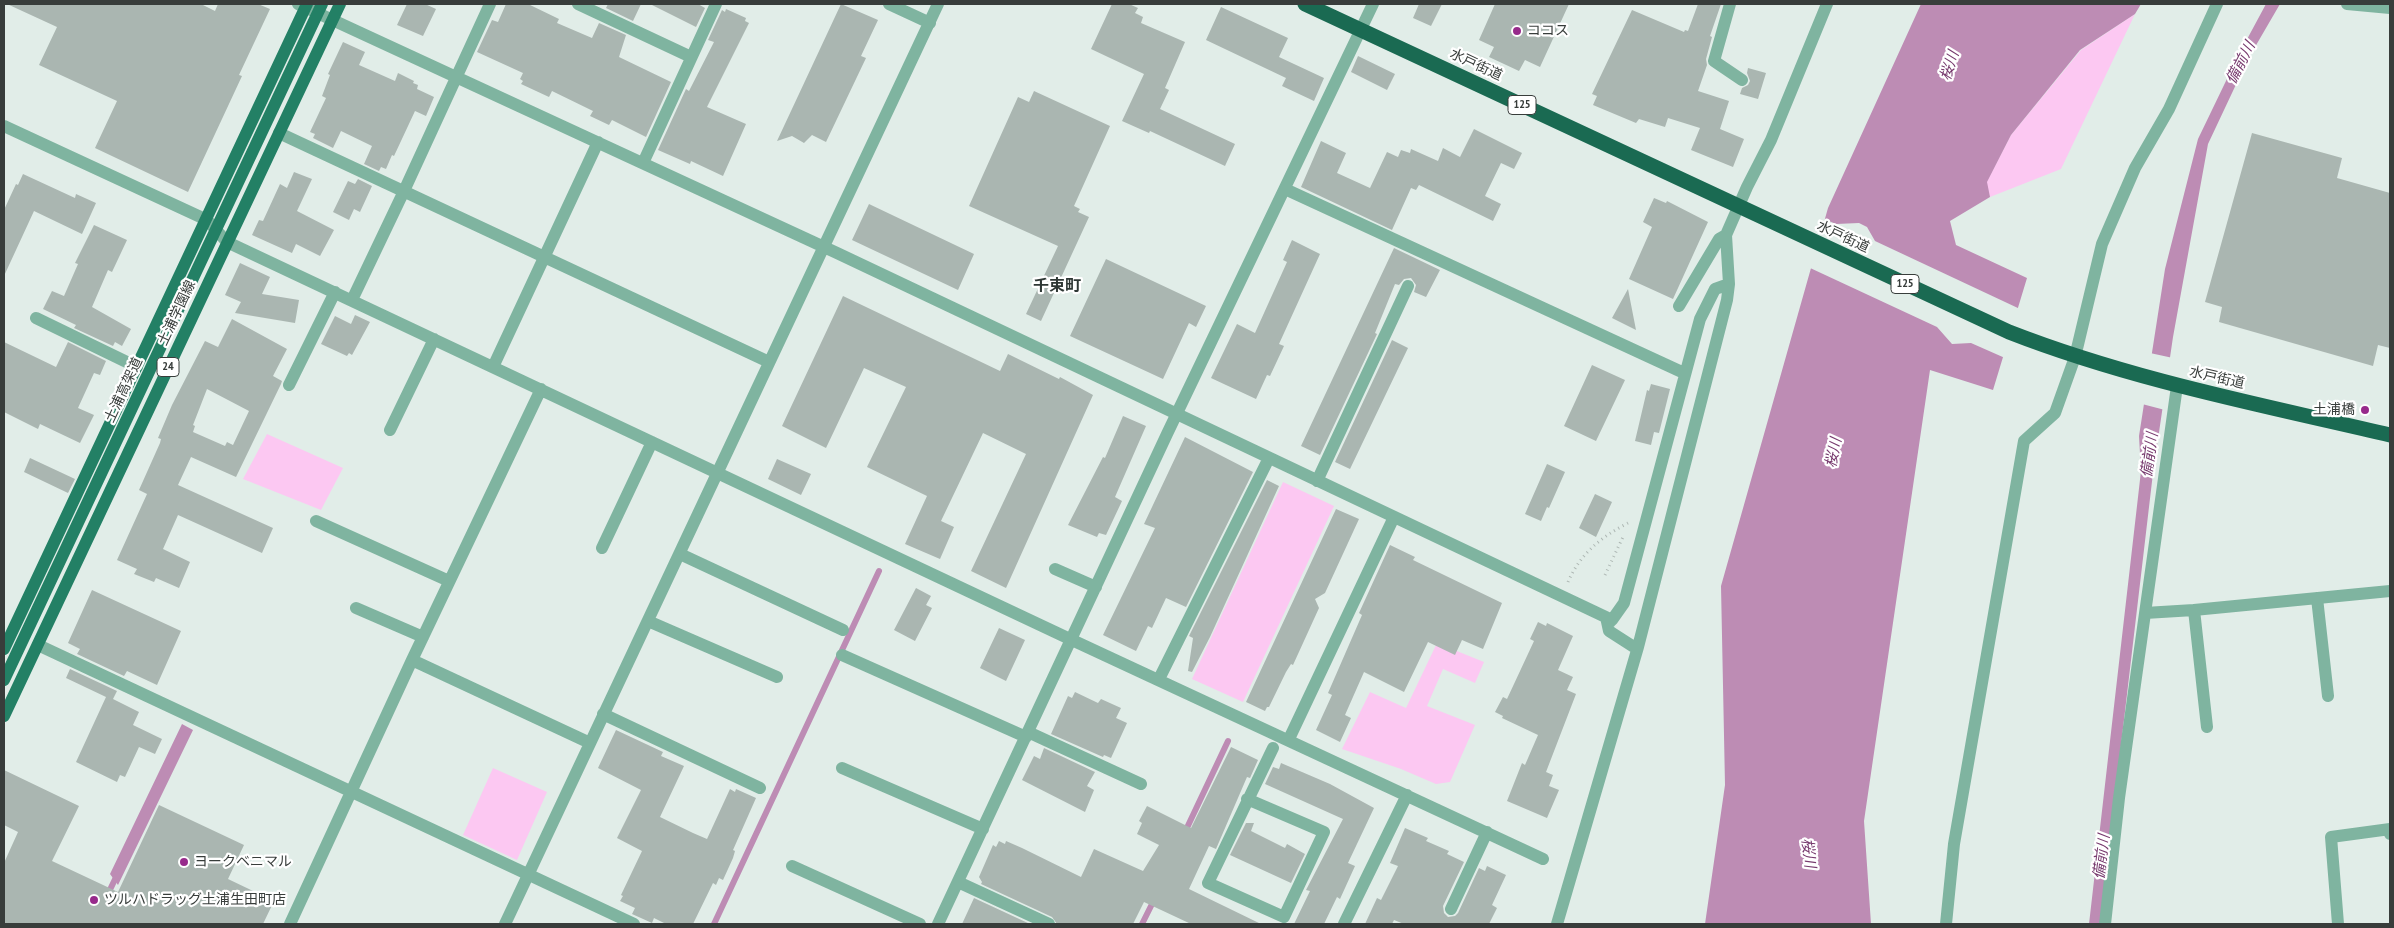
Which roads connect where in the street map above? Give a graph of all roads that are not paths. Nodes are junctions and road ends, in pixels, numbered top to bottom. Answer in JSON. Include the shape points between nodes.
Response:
{"nodes":[{"id":1,"x":322,"y":4,"type":"edge"},
{"id":2,"x":340,"y":4,"type":"edge"},
{"id":3,"x":490,"y":4,"type":"edge"},
{"id":4,"x":578,"y":4,"type":"edge"},
{"id":5,"x":716,"y":4,"type":"edge"},
{"id":6,"x":889,"y":4,"type":"edge"},
{"id":7,"x":938,"y":4,"type":"edge"},
{"id":8,"x":1305,"y":4,"type":"edge"},
{"id":9,"x":1373,"y":4,"type":"edge"},
{"id":10,"x":1730,"y":4,"type":"edge"},
{"id":11,"x":1827,"y":4,"type":"edge"},
{"id":12,"x":2218,"y":4,"type":"edge"},
{"id":13,"x":2347,"y":4,"type":"edge"},
{"id":14,"x":304,"y":5,"type":"edge"},
{"id":15,"x":2390,"y":8,"type":"edge"},
{"id":16,"x":333,"y":18,"type":"junction"},
{"id":17,"x":930,"y":23,"type":"junction"},
{"id":18,"x":1360,"y":30,"type":"junction"},
{"id":19,"x":691,"y":57,"type":"junction"},
{"id":20,"x":456,"y":76,"type":"junction"},
{"id":21,"x":1742,"y":80,"type":"dead end"},
{"id":22,"x":4,"y":126,"type":"edge"},
{"id":23,"x":279,"y":133,"type":"junction"},
{"id":24,"x":598,"y":142,"type":"junction"},
{"id":25,"x":643,"y":163,"type":"junction"},
{"id":26,"x":1285,"y":189,"type":"junction"},
{"id":27,"x":404,"y":191,"type":"junction"},
{"id":28,"x":1738,"y":206,"type":"junction"},
{"id":29,"x":207,"y":220,"type":"junction"},
{"id":30,"x":1726,"y":235,"type":"junction"},
{"id":31,"x":227,"y":242,"type":"junction"},
{"id":32,"x":823,"y":247,"type":"junction"},
{"id":33,"x":544,"y":257,"type":"junction"},
{"id":34,"x":1729,"y":284,"type":"junction"},
{"id":35,"x":1408,"y":286,"type":"dead end"},
{"id":36,"x":335,"y":292,"type":"junction"},
{"id":37,"x":352,"y":300,"type":"junction"},
{"id":38,"x":1679,"y":306,"type":"dead end"},
{"id":39,"x":36,"y":318,"type":"dead end"},
{"id":40,"x":434,"y":339,"type":"junction"},
{"id":41,"x":2075,"y":357,"type":"junction"},
{"id":42,"x":769,"y":362,"type":"junction"},
{"id":43,"x":493,"y":366,"type":"junction"},
{"id":44,"x":137,"y":367,"type":"junction"},
{"id":45,"x":1684,"y":372,"type":"junction"},
{"id":46,"x":289,"y":385,"type":"dead end"},
{"id":47,"x":2174,"y":385,"type":"junction"},
{"id":48,"x":541,"y":389,"type":"junction"},
{"id":49,"x":1177,"y":414,"type":"junction"},
{"id":50,"x":390,"y":430,"type":"dead end"},
{"id":51,"x":2390,"y":435,"type":"edge"},
{"id":52,"x":652,"y":442,"type":"junction"},
{"id":53,"x":1268,"y":458,"type":"junction"},
{"id":54,"x":718,"y":473,"type":"junction"},
{"id":55,"x":1317,"y":481,"type":"junction"},
{"id":56,"x":1394,"y":518,"type":"junction"},
{"id":57,"x":316,"y":521,"type":"dead end"},
{"id":58,"x":602,"y":548,"type":"dead end"},
{"id":59,"x":680,"y":554,"type":"junction"},
{"id":60,"x":1055,"y":569,"type":"dead end"},
{"id":61,"x":449,"y":581,"type":"junction"},
{"id":62,"x":1096,"y":587,"type":"junction"},
{"id":63,"x":2390,"y":591,"type":"edge"},
{"id":64,"x":2317,"y":598,"type":"junction"},
{"id":65,"x":356,"y":608,"type":"dead end"},
{"id":66,"x":2194,"y":610,"type":"junction"},
{"id":67,"x":2146,"y":613,"type":"junction"},
{"id":68,"x":1609,"y":618,"type":"junction"},
{"id":69,"x":648,"y":621,"type":"junction"},
{"id":70,"x":8,"y":630,"type":"edge"},
{"id":71,"x":843,"y":630,"type":"dead end"},
{"id":72,"x":423,"y":637,"type":"junction"},
{"id":73,"x":1072,"y":640,"type":"junction"},
{"id":74,"x":38,"y":645,"type":"junction"},
{"id":75,"x":4,"y":648,"type":"edge"},
{"id":76,"x":1637,"y":649,"type":"junction"},
{"id":77,"x":842,"y":655,"type":"dead end"},
{"id":78,"x":412,"y":660,"type":"junction"},
{"id":79,"x":777,"y":678,"type":"dead end"},
{"id":80,"x":1159,"y":679,"type":"junction"},
{"id":81,"x":4,"y":680,"type":"edge"},
{"id":82,"x":2328,"y":696,"type":"dead end"},
{"id":83,"x":603,"y":714,"type":"junction"},
{"id":84,"x":4,"y":716,"type":"edge"},
{"id":85,"x":2207,"y":727,"type":"dead end"},
{"id":86,"x":1027,"y":735,"type":"junction"},
{"id":87,"x":1289,"y":739,"type":"junction"},
{"id":88,"x":590,"y":743,"type":"junction"},
{"id":89,"x":1273,"y":748,"type":"dead end"},
{"id":90,"x":842,"y":768,"type":"dead end"},
{"id":91,"x":1141,"y":784,"type":"dead end"},
{"id":92,"x":760,"y":788,"type":"dead end"},
{"id":93,"x":351,"y":792,"type":"junction"},
{"id":94,"x":1407,"y":795,"type":"junction"},
{"id":95,"x":1247,"y":799,"type":"junction"},
{"id":96,"x":983,"y":829,"type":"junction"},
{"id":97,"x":1487,"y":832,"type":"junction"},
{"id":98,"x":2390,"y":834,"type":"edge"},
{"id":99,"x":1544,"y":859,"type":"dead end"},
{"id":100,"x":792,"y":866,"type":"dead end"},
{"id":101,"x":529,"y":874,"type":"junction"},
{"id":102,"x":958,"y":882,"type":"junction"},
{"id":103,"x":1451,"y":909,"type":"dead end"},
{"id":104,"x":290,"y":924,"type":"edge"},
{"id":105,"x":505,"y":924,"type":"edge"},
{"id":106,"x":634,"y":924,"type":"edge"},
{"id":107,"x":920,"y":924,"type":"edge"},
{"id":108,"x":938,"y":924,"type":"edge"},
{"id":109,"x":1049,"y":924,"type":"edge"},
{"id":110,"x":1344,"y":924,"type":"edge"},
{"id":111,"x":1557,"y":924,"type":"edge"},
{"id":112,"x":1946,"y":924,"type":"edge"},
{"id":113,"x":2105,"y":924,"type":"edge"},
{"id":114,"x":2338,"y":924,"type":"edge"}],
"edges":[{"from":1,"to":81,"type":"main road","name":"土浦高架道","number":"24"},
{"from":2,"to":16,"type":"main road","name":"土浦学園線","number":"24"},
{"from":3,"to":20,"type":"street"},
{"from":4,"to":19,"type":"street"},
{"from":5,"to":19,"type":"street"},
{"from":6,"to":17,"type":"street"},
{"from":7,"to":17,"type":"street"},
{"from":8,"to":18,"type":"highway","name":"水戸街道","number":"125"},
{"from":9,"to":18,"type":"street"},
{"from":10,"to":21,"type":"street","via":[[1714,61]]},
{"from":11,"to":28,"type":"street","via":[[1771,140]]},
{"from":12,"to":41,"type":"street","via":[[2169,109],[2135,168],[2102,244]]},
{"from":13,"to":15,"type":"street"},
{"from":14,"to":16,"type":"street"},
{"from":14,"to":29,"type":"main road","name":"土浦学園線","number":"24"},
{"from":16,"to":20,"type":"street"},
{"from":16,"to":23,"type":"main road","name":"土浦学園線","number":"24"},
{"from":17,"to":32,"type":"street"},
{"from":18,"to":26,"type":"street"},
{"from":18,"to":28,"type":"highway","name":"水戸街道","number":"125"},
{"from":19,"to":25,"type":"street"},
{"from":20,"to":24,"type":"street"},
{"from":20,"to":27,"type":"street"},
{"from":22,"to":29,"type":"street"},
{"from":23,"to":27,"type":"street"},
{"from":23,"to":31,"type":"main road","name":"土浦学園線","number":"24"},
{"from":24,"to":25,"type":"street"},
{"from":24,"to":33,"type":"street"},
{"from":25,"to":32,"type":"street"},
{"from":26,"to":45,"type":"street"},
{"from":26,"to":49,"type":"street"},
{"from":27,"to":33,"type":"street"},
{"from":27,"to":37,"type":"street"},
{"from":28,"to":30,"type":"street"},
{"from":28,"to":41,"type":"highway","name":"水戸街道","number":"125","via":[[1966,313]]},
{"from":29,"to":31,"type":"street"},
{"from":29,"to":44,"type":"main road","name":"土浦学園線","number":"24"},
{"from":30,"to":34,"type":"street"},
{"from":30,"to":38,"type":"street","via":[[1719,239]]},
{"from":31,"to":36,"type":"street"},
{"from":31,"to":74,"type":"main road","name":"土浦学園線","number":"24"},
{"from":32,"to":42,"type":"street"},
{"from":32,"to":49,"type":"street"},
{"from":33,"to":42,"type":"street"},
{"from":33,"to":43,"type":"street"},
{"from":34,"to":45,"type":"street","via":[[1715,289],[1700,319]]},
{"from":34,"to":76,"type":"street"},
{"from":35,"to":55,"type":"street"},
{"from":36,"to":37,"type":"street"},
{"from":36,"to":46,"type":"street"},
{"from":37,"to":40,"type":"street"},
{"from":39,"to":44,"type":"street"},
{"from":40,"to":43,"type":"street"},
{"from":40,"to":50,"type":"street"},
{"from":41,"to":47,"type":"highway","name":"水戸街道","number":"125"},
{"from":41,"to":112,"type":"street","via":[[2055,413],[2024,441],[1954,844]]},
{"from":42,"to":54,"type":"street"},
{"from":43,"to":48,"type":"street"},
{"from":44,"to":70,"type":"main road","name":"土浦学園線","number":"24"},
{"from":45,"to":68,"type":"street","via":[[1624,603]]},
{"from":47,"to":51,"type":"highway","name":"水戸街道","number":"125"},
{"from":47,"to":67,"type":"street"},
{"from":48,"to":52,"type":"street"},
{"from":48,"to":61,"type":"street"},
{"from":49,"to":53,"type":"street"},
{"from":49,"to":62,"type":"street"},
{"from":52,"to":54,"type":"street"},
{"from":52,"to":58,"type":"street"},
{"from":53,"to":55,"type":"street"},
{"from":53,"to":80,"type":"street"},
{"from":54,"to":59,"type":"street"},
{"from":54,"to":73,"type":"street"},
{"from":55,"to":56,"type":"street"},
{"from":56,"to":68,"type":"street"},
{"from":56,"to":87,"type":"street"},
{"from":57,"to":61,"type":"street"},
{"from":59,"to":69,"type":"street"},
{"from":59,"to":71,"type":"street"},
{"from":60,"to":62,"type":"street"},
{"from":61,"to":72,"type":"street"},
{"from":62,"to":73,"type":"street"},
{"from":63,"to":64,"type":"street"},
{"from":64,"to":66,"type":"street"},
{"from":64,"to":82,"type":"street"},
{"from":65,"to":72,"type":"street"},
{"from":66,"to":67,"type":"street"},
{"from":66,"to":85,"type":"street"},
{"from":67,"to":113,"type":"street","via":[[2119,798]]},
{"from":68,"to":76,"type":"street","via":[[1608,631]]},
{"from":69,"to":79,"type":"street"},
{"from":69,"to":83,"type":"street"},
{"from":70,"to":75,"type":"main road","name":"土浦学園線","number":"24"},
{"from":72,"to":78,"type":"street"},
{"from":73,"to":80,"type":"street"},
{"from":73,"to":86,"type":"street"},
{"from":74,"to":84,"type":"main road","name":"土浦学園線","number":"24"},
{"from":74,"to":93,"type":"street"},
{"from":76,"to":111,"type":"street"},
{"from":77,"to":86,"type":"street"},
{"from":78,"to":88,"type":"street"},
{"from":78,"to":93,"type":"street"},
{"from":80,"to":87,"type":"street"},
{"from":83,"to":88,"type":"street"},
{"from":83,"to":92,"type":"street"},
{"from":86,"to":91,"type":"street"},
{"from":86,"to":96,"type":"street"},
{"from":87,"to":94,"type":"street"},
{"from":88,"to":101,"type":"street"},
{"from":89,"to":95,"type":"street"},
{"from":90,"to":96,"type":"street"},
{"from":93,"to":101,"type":"street"},
{"from":93,"to":104,"type":"street"},
{"from":94,"to":97,"type":"street"},
{"from":94,"to":110,"type":"street"},
{"from":95,"to":95,"type":"street","via":[[1208,883],[1284,918],[1324,832]]},
{"from":96,"to":102,"type":"street"},
{"from":97,"to":99,"type":"street"},
{"from":97,"to":103,"type":"street"},
{"from":98,"to":114,"type":"street","via":[[2390,829],[2331,837]]},
{"from":100,"to":107,"type":"street"},
{"from":101,"to":105,"type":"street"},
{"from":101,"to":106,"type":"street"},
{"from":102,"to":108,"type":"street"},
{"from":102,"to":109,"type":"street"}]}
